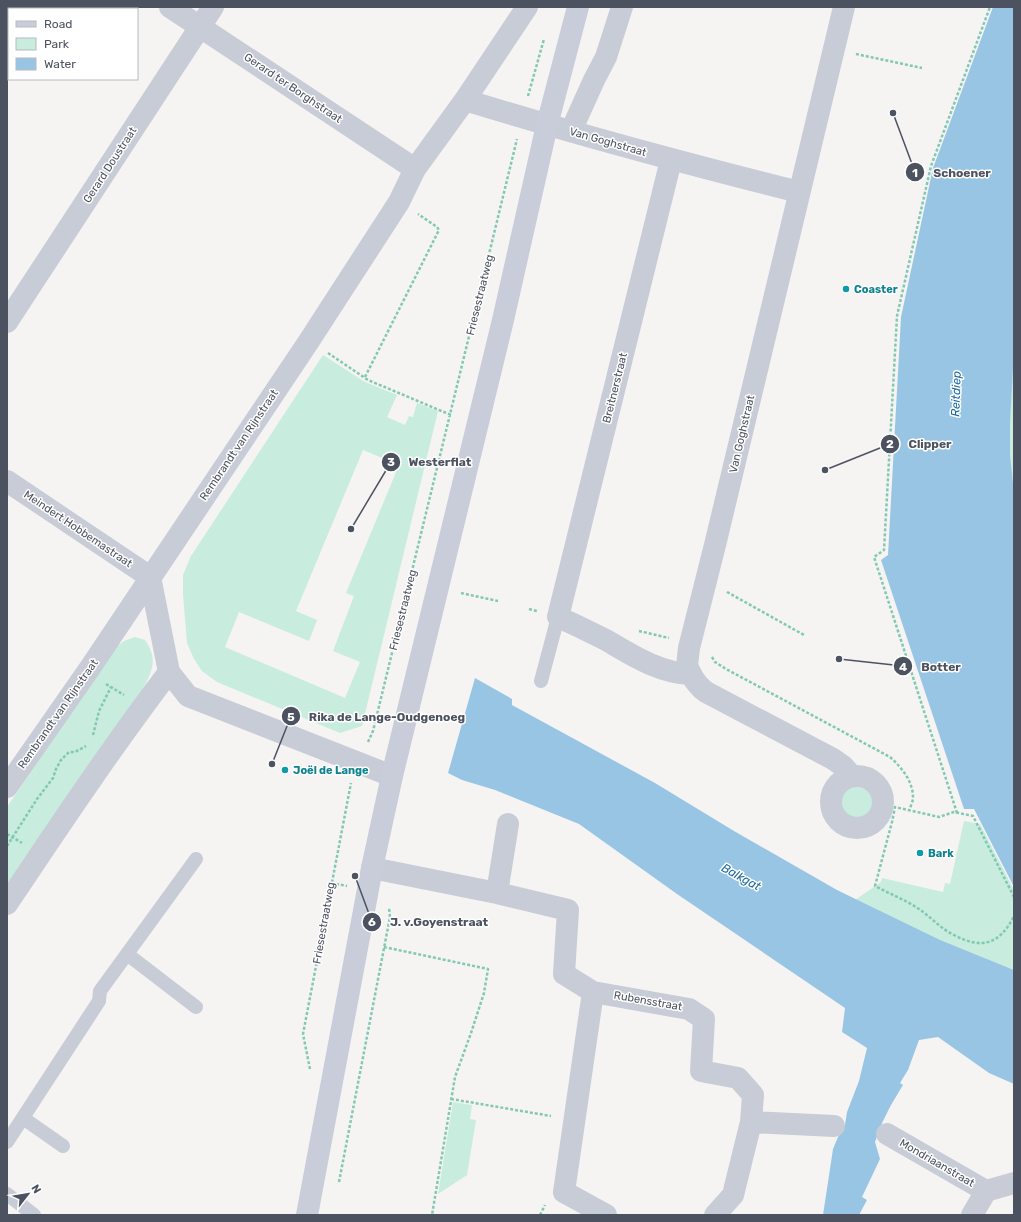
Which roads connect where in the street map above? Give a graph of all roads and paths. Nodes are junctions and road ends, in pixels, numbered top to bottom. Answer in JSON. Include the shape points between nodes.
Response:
{"nodes":[{"id":1,"x":170,"y":7,"type":"edge"},
{"id":2,"x":213,"y":7,"type":"edge"},
{"id":3,"x":527,"y":7,"type":"edge"},
{"id":4,"x":578,"y":7,"type":"edge"},
{"id":5,"x":622,"y":7,"type":"edge"},
{"id":6,"x":844,"y":7,"type":"edge"},
{"id":7,"x":990,"y":7,"type":"edge"},
{"id":8,"x":200,"y":26,"type":"junction"},
{"id":9,"x":544,"y":36,"type":"dead end"},
{"id":10,"x":857,"y":47,"type":"dead end"},
{"id":11,"x":922,"y":68,"type":"dead end"},
{"id":12,"x":465,"y":100,"type":"junction"},
{"id":13,"x":522,"y":118,"type":"junction"},
{"id":14,"x":547,"y":125,"type":"junction"},
{"id":15,"x":571,"y":131,"type":"junction"},
{"id":16,"x":671,"y":160,"type":"junction"},
{"id":17,"x":415,"y":170,"type":"junction"},
{"id":18,"x":799,"y":192,"type":"junction"},
{"id":19,"x":399,"y":202,"type":"junction"},
{"id":20,"x":7,"y":322,"type":"edge"},
{"id":21,"x":309,"y":341,"type":"junction"},
{"id":22,"x":365,"y":377,"type":"junction"},
{"id":23,"x":451,"y":415,"type":"junction"},
{"id":24,"x":7,"y":481,"type":"edge"},
{"id":25,"x":150,"y":577,"type":"junction"},
{"id":26,"x":461,"y":593,"type":"dead end"},
{"id":27,"x":725,"y":598,"type":"dead end"},
{"id":28,"x":498,"y":601,"type":"dead end"},
{"id":29,"x":558,"y":617,"type":"junction"},
{"id":30,"x":636,"y":630,"type":"dead end"},
{"id":31,"x":804,"y":635,"type":"dead end"},
{"id":32,"x":672,"y":638,"type":"dead end"},
{"id":33,"x":712,"y":656,"type":"dead end"},
{"id":34,"x":88,"y":671,"type":"junction"},
{"id":35,"x":168,"y":672,"type":"junction"},
{"id":36,"x":690,"y":674,"type":"junction"},
{"id":37,"x":541,"y":681,"type":"dead end"},
{"id":38,"x":111,"y":687,"type":"junction"},
{"id":39,"x":142,"y":708,"type":"junction"},
{"id":40,"x":91,"y":739,"type":"dead end"},
{"id":41,"x":88,"y":742,"type":"dead end"},
{"id":42,"x":360,"y":764,"type":"junction"},
{"id":43,"x":392,"y":776,"type":"junction"},
{"id":44,"x":852,"y":776,"type":"dead end"},
{"id":45,"x":7,"y":787,"type":"edge"},
{"id":46,"x":909,"y":811,"type":"junction"},
{"id":47,"x":957,"y":813,"type":"junction"},
{"id":48,"x":508,"y":824,"type":"dead end"},
{"id":49,"x":7,"y":846,"type":"edge"},
{"id":50,"x":196,"y":859,"type":"dead end"},
{"id":51,"x":382,"y":869,"type":"junction"},
{"id":52,"x":497,"y":893,"type":"junction"},
{"id":53,"x":1014,"y":898,"type":"edge"},
{"id":54,"x":7,"y":904,"type":"edge"},
{"id":55,"x":1014,"y":916,"type":"edge"},
{"id":56,"x":384,"y":947,"type":"junction"},
{"id":57,"x":127,"y":954,"type":"junction"},
{"id":58,"x":593,"y":992,"type":"junction"},
{"id":59,"x":196,"y":1007,"type":"dead end"},
{"id":60,"x":310,"y":1071,"type":"dead end"},
{"id":61,"x":451,"y":1099,"type":"junction"},
{"id":62,"x":23,"y":1118,"type":"junction"},
{"id":63,"x":574,"y":1120,"type":"junction"},
{"id":64,"x":751,"y":1122,"type":"junction"},
{"id":65,"x":834,"y":1126,"type":"dead end"},
{"id":66,"x":887,"y":1134,"type":"dead end"},
{"id":67,"x":7,"y":1142,"type":"edge"},
{"id":68,"x":63,"y":1146,"type":"dead end"},
{"id":69,"x":1014,"y":1183,"type":"edge"},
{"id":70,"x":338,"y":1184,"type":"dead end"},
{"id":71,"x":986,"y":1191,"type":"junction"},
{"id":72,"x":7,"y":1194,"type":"edge"},
{"id":73,"x":34,"y":1215,"type":"edge"},
{"id":74,"x":307,"y":1215,"type":"edge"},
{"id":75,"x":432,"y":1215,"type":"edge"},
{"id":76,"x":606,"y":1215,"type":"edge"},
{"id":77,"x":715,"y":1215,"type":"edge"},
{"id":78,"x":972,"y":1215,"type":"edge"}],
"edges":[{"from":1,"to":8,"type":"street","name":"Gerard ter Borghstraat"},
{"from":2,"to":8,"type":"street","name":"Gerard Doustraat"},
{"from":3,"to":12,"type":"street"},
{"from":4,"to":14,"type":"main road"},
{"from":5,"to":15,"type":"street","via":[[606,57]]},
{"from":6,"to":18,"type":"street","name":"Van Goghstraat"},
{"from":7,"to":47,"type":"path","via":[[931,166],[897,316],[884,550],[874,556]]},
{"from":8,"to":17,"type":"street","name":"Gerard ter Borghstraat"},
{"from":8,"to":20,"type":"street","name":"Gerard Doustraat"},
{"from":9,"to":13,"type":"path","name":"Friesestraatweg"},
{"from":10,"to":11,"type":"path","via":[[855,54]]},
{"from":12,"to":13,"type":"street","name":"Van Goghstraat"},
{"from":12,"to":17,"type":"street","name":"Rembrandt van Rijnstraat"},
{"from":13,"to":14,"type":"street","name":"Van Goghstraat"},
{"from":13,"to":23,"type":"path","name":"Friesestraatweg"},
{"from":14,"to":15,"type":"street","name":"Van Goghstraat"},
{"from":14,"to":43,"type":"main road","via":[[503,320]]},
{"from":15,"to":16,"type":"street","name":"Van Goghstraat"},
{"from":16,"to":18,"type":"street","name":"Van Goghstraat"},
{"from":16,"to":29,"type":"street","name":"Breitnerstraat"},
{"from":17,"to":19,"type":"street","name":"Rembrandt van Rijnstraat"},
{"from":18,"to":36,"type":"street","name":"Van Goghstraat","via":[[689,648],[687,666]]},
{"from":19,"to":21,"type":"street","name":"Rembrandt van Rijnstraat"},
{"from":19,"to":22,"type":"path","via":[[439,230]]},
{"from":21,"to":22,"type":"path"},
{"from":21,"to":25,"type":"street","name":"Rembrandt van Rijnstraat"},
{"from":22,"to":23,"type":"path"},
{"from":23,"to":42,"type":"path","name":"Friesestraatweg","via":[[373,730]]},
{"from":24,"to":25,"type":"street","name":"Meindert Hobbemastraat"},
{"from":25,"to":34,"type":"street","name":"Rembrandt van Rijnstraat"},
{"from":25,"to":35,"type":"street"},
{"from":26,"to":28,"type":"path"},
{"from":27,"to":31,"type":"path","via":[[726,592]]},
{"from":29,"to":36,"type":"street","via":[[634,657],[670,671]]},
{"from":29,"to":37,"type":"lane"},
{"from":30,"to":32,"type":"path"},
{"from":33,"to":46,"type":"path","via":[[715,662],[726,669],[890,757],[903,770],[911,785],[913,799]]},
{"from":34,"to":38,"type":"path"},
{"from":34,"to":45,"type":"street","name":"Rembrandt van Rijnstraat"},
{"from":35,"to":39,"type":"street"},
{"from":35,"to":42,"type":"street","via":[[188,696]]},
{"from":36,"to":44,"type":"street","via":[[695,683],[706,692],[833,759]]},
{"from":38,"to":39,"type":"path"},
{"from":38,"to":40,"type":"path","via":[[99,711]]},
{"from":39,"to":54,"type":"street"},
{"from":41,"to":49,"type":"path","via":[[81,749],[69,752],[61,760],[53,778]]},
{"from":42,"to":43,"type":"street"},
{"from":42,"to":60,"type":"path","name":"Friesestraatweg","via":[[350,786],[304,1034]]},
{"from":43,"to":51,"type":"main road"},
{"from":46,"to":47,"type":"path","via":[[939,817]]},
{"from":46,"to":55,"type":"path","via":[[895,807],[875,886],[919,909],[953,935],[970,942],[987,943],[1001,936]]},
{"from":47,"to":53,"type":"path","via":[[973,816]]},
{"from":48,"to":52,"type":"street"},
{"from":50,"to":57,"type":"lane"},
{"from":51,"to":52,"type":"street","name":"Rubensstraat"},
{"from":51,"to":56,"type":"path","via":[[389,890],[390,917]]},
{"from":51,"to":74,"type":"main road"},
{"from":52,"to":58,"type":"street","name":"Rubensstraat","via":[[568,910],[564,974]]},
{"from":56,"to":61,"type":"path","via":[[488,969],[484,993],[455,1077]]},
{"from":56,"to":70,"type":"path"},
{"from":57,"to":59,"type":"lane"},
{"from":57,"to":62,"type":"lane","via":[[100,992],[99,1001]]},
{"from":58,"to":63,"type":"street"},
{"from":58,"to":64,"type":"street","name":"Rubensstraat","via":[[690,1009],[704,1019],[701,1071],[738,1078],[752,1095]]},
{"from":61,"to":63,"type":"path"},
{"from":61,"to":75,"type":"path"},
{"from":62,"to":67,"type":"lane"},
{"from":62,"to":68,"type":"lane"},
{"from":63,"to":76,"type":"street","via":[[564,1192]]},
{"from":64,"to":65,"type":"street"},
{"from":64,"to":77,"type":"street","name":"Rubensstraat","via":[[733,1195]]},
{"from":66,"to":71,"type":"street","name":"Mondriaanstraat"},
{"from":69,"to":71,"type":"street","name":"Mondriaanstraat"},
{"from":71,"to":78,"type":"street","name":"Mondriaanstraat"},
{"from":72,"to":73,"type":"lane"}]}
